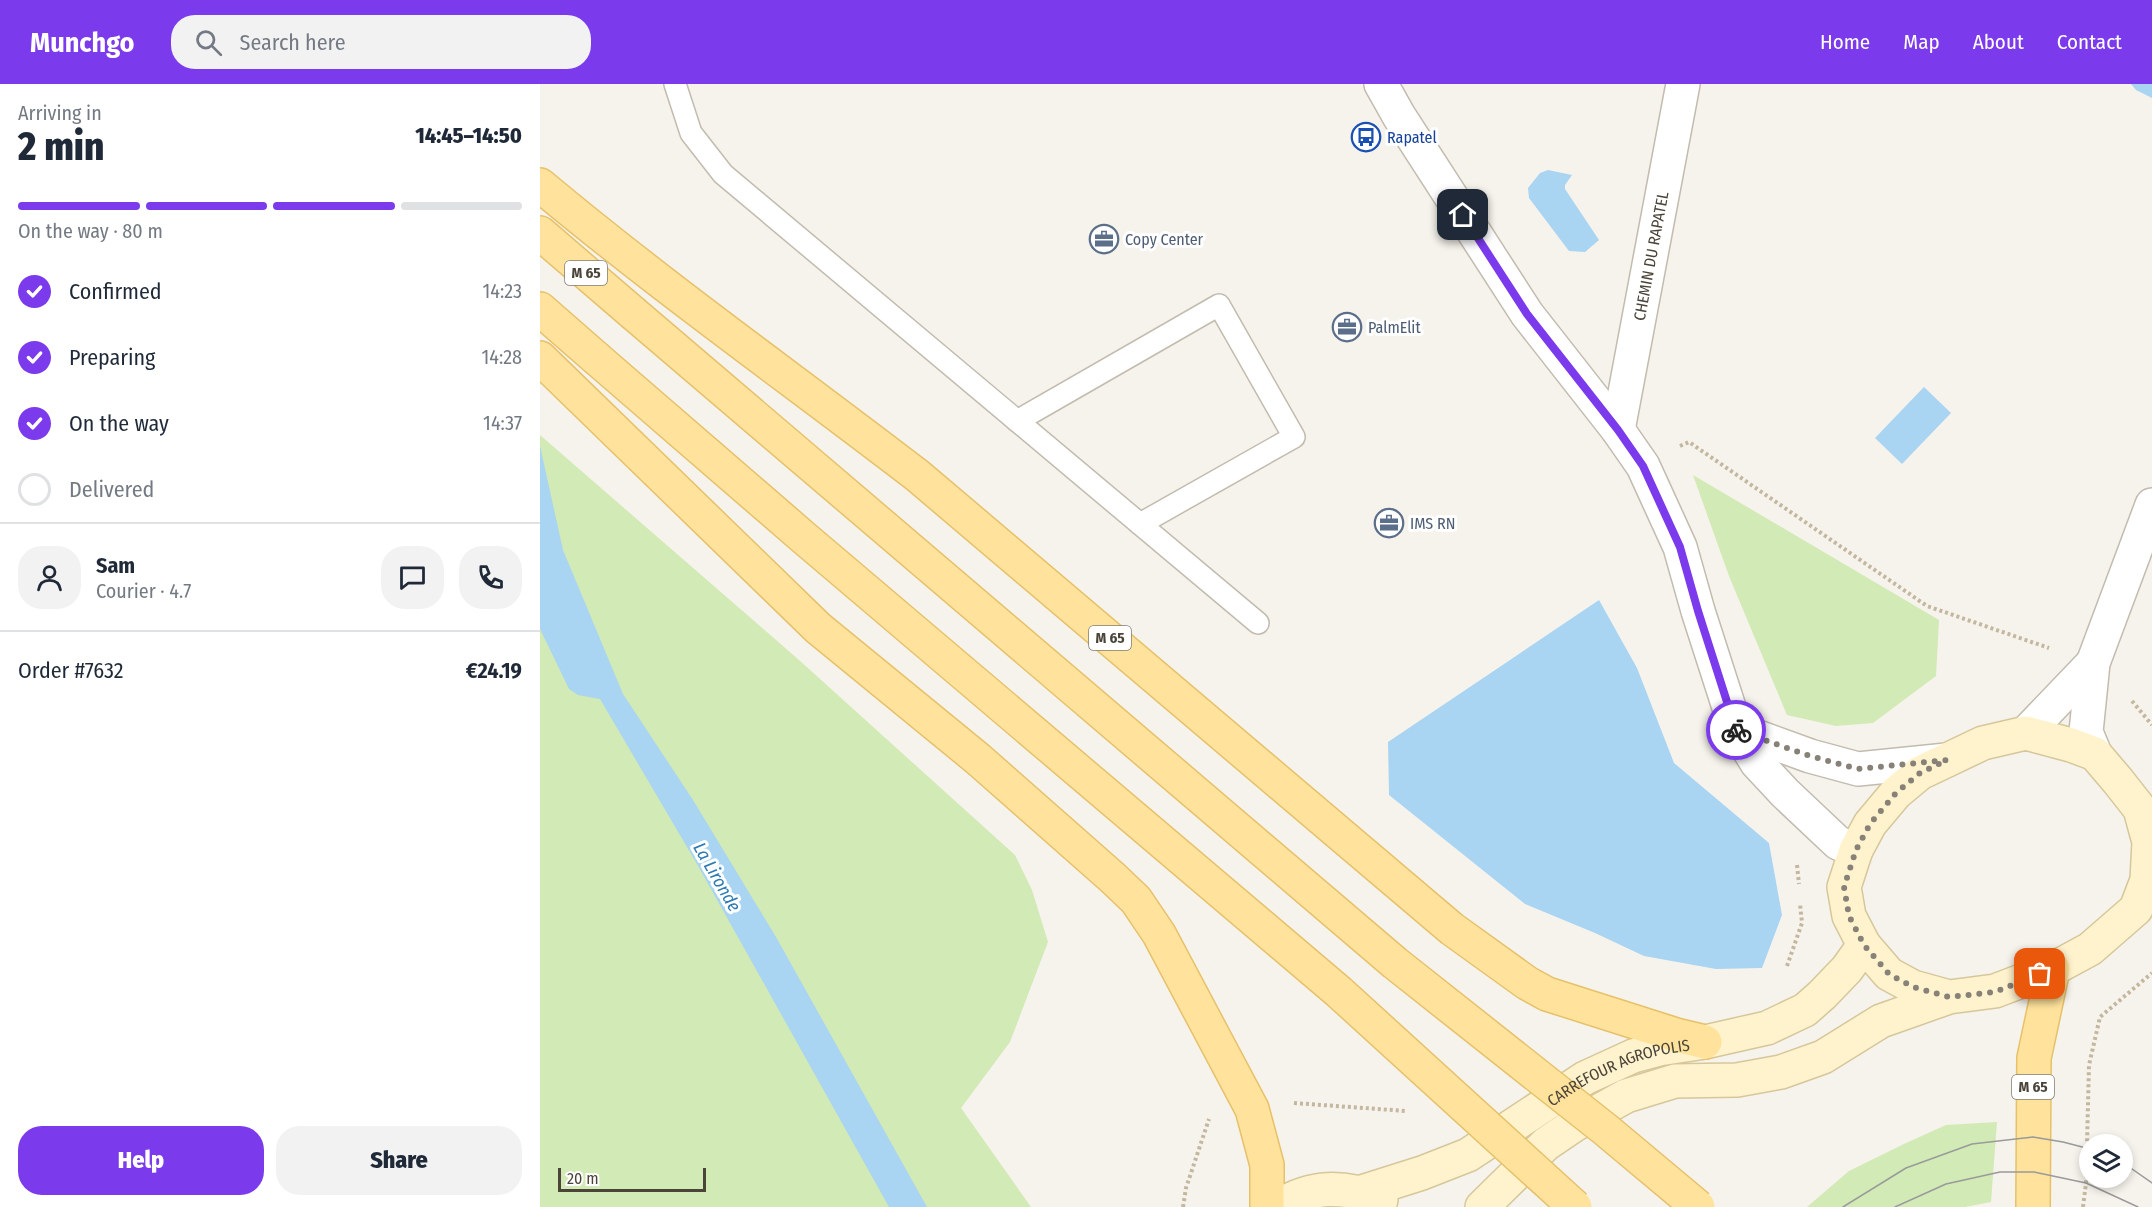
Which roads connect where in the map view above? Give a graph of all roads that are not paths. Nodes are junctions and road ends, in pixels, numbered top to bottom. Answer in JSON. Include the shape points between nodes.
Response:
{"nodes":[{"id":1,"x":675,"y":84,"type":"edge"},
{"id":2,"x":1381,"y":84,"type":"edge"},
{"id":3,"x":1683,"y":84,"type":"edge"},
{"id":4,"x":540,"y":185,"type":"edge"},
{"id":5,"x":540,"y":233,"type":"edge"},
{"id":6,"x":540,"y":309,"type":"edge"},
{"id":7,"x":540,"y":358,"type":"edge"},
{"id":8,"x":1017,"y":421,"type":"junction"},
{"id":9,"x":1618,"y":430,"type":"junction"},
{"id":10,"x":2152,"y":505,"type":"edge"},
{"id":11,"x":1140,"y":524,"type":"junction"},
{"id":12,"x":1258,"y":623,"type":"dead end"},
{"id":13,"x":2093,"y":663,"type":"junction"},
{"id":14,"x":1736,"y":729,"type":"junction"},
{"id":15,"x":2026,"y":733,"type":"junction"},
{"id":16,"x":2095,"y":754,"type":"junction"},
{"id":17,"x":1947,"y":760,"type":"junction"},
{"id":18,"x":1856,"y":850,"type":"junction"},
{"id":19,"x":2144,"y":909,"type":"edge"},
{"id":20,"x":1864,"y":945,"type":"junction"},
{"id":21,"x":2053,"y":969,"type":"junction"},
{"id":22,"x":1949,"y":997,"type":"junction"},
{"id":23,"x":1705,"y":1042,"type":"junction"},
{"id":24,"x":1362,"y":1192,"type":"junction"},
{"id":25,"x":1267,"y":1207,"type":"edge"},
{"id":26,"x":1277,"y":1207,"type":"edge"},
{"id":27,"x":1391,"y":1207,"type":"edge"},
{"id":28,"x":1482,"y":1207,"type":"edge"},
{"id":29,"x":1575,"y":1207,"type":"edge"},
{"id":30,"x":1698,"y":1207,"type":"edge"},
{"id":31,"x":2033,"y":1207,"type":"edge"}],
"edges":[{"from":1,"to":8,"type":"lane","via":[[690,133],[723,174]]},
{"from":2,"to":9,"type":"street","via":[[1527,314]]},
{"from":3,"to":9,"type":"street","name":"CHEMIN DU RAPATEL"},
{"from":4,"to":23,"type":"main road","number":"M 65","via":[[709,320],[918,476],[1462,936],[1546,994]]},
{"from":5,"to":30,"type":"main road","number":"M 65","bridge":true,"via":[[1395,963]]},
{"from":6,"to":29,"type":"main road","bridge":true,"via":[[1339,992]]},
{"from":7,"to":25,"type":"main road","via":[[818,628],[978,759],[1136,900],[1159,934],[1252,1109],[1267,1165]]},
{"from":8,"to":11,"type":"lane"},
{"from":8,"to":11,"type":"lane","via":[[1219,305],[1294,437]]},
{"from":9,"to":14,"type":"street","via":[[1643,466],[1680,547]]},
{"from":10,"to":13,"type":"street"},
{"from":11,"to":12,"type":"lane"},
{"from":13,"to":15,"type":"street"},
{"from":13,"to":16,"type":"street","via":[[2086,732]]},
{"from":14,"to":17,"type":"street","via":[[1858,769]]},
{"from":14,"to":18,"type":"street","via":[[1757,764],[1785,793],[1838,843]]},
{"from":15,"to":16,"type":"main road","name":"CARREFOUR AGROPOLIS"},
{"from":15,"to":17,"type":"main road","name":"CARREFOUR AGROPOLIS","via":[[1983,743]]},
{"from":16,"to":19,"type":"main road","name":"CARREFOUR AGROPOLIS","via":[[2140,809],[2149,842]]},
{"from":17,"to":18,"type":"main road","name":"CARREFOUR AGROPOLIS","via":[[1920,773],[1896,793],[1870,824]]},
{"from":18,"to":20,"type":"main road","name":"CARREFOUR AGROPOLIS","via":[[1844,887],[1849,916]]},
{"from":19,"to":21,"type":"main road","name":"CARREFOUR AGROPOLIS","via":[[2090,949]]},
{"from":20,"to":22,"type":"main road","name":"CARREFOUR AGROPOLIS","via":[[1889,974],[1913,987]]},
{"from":20,"to":23,"type":"main road","name":"CARREFOUR AGROPOLIS","via":[[1847,969],[1805,1010],[1767,1028]]},
{"from":21,"to":22,"type":"main road","name":"CARREFOUR AGROPOLIS","via":[[1995,992]]},
{"from":21,"to":31,"type":"main road","number":"M 65","via":[[2034,1058]]},
{"from":22,"to":28,"type":"main road","name":"CARREFOUR AGROPOLIS","via":[[1881,1021],[1823,1057],[1781,1072],[1737,1080],[1675,1081],[1626,1096],[1546,1144]]},
{"from":23,"to":24,"type":"main road","name":"CARREFOUR AGROPOLIS","via":[[1633,1056],[1585,1078],[1468,1155]]},
{"from":24,"to":26,"type":"main road","name":"CARREFOUR AGROPOLIS","via":[[1328,1188],[1296,1195]]},
{"from":24,"to":27,"type":"main road","name":"CARREFOUR AGROPOLIS"}]}
